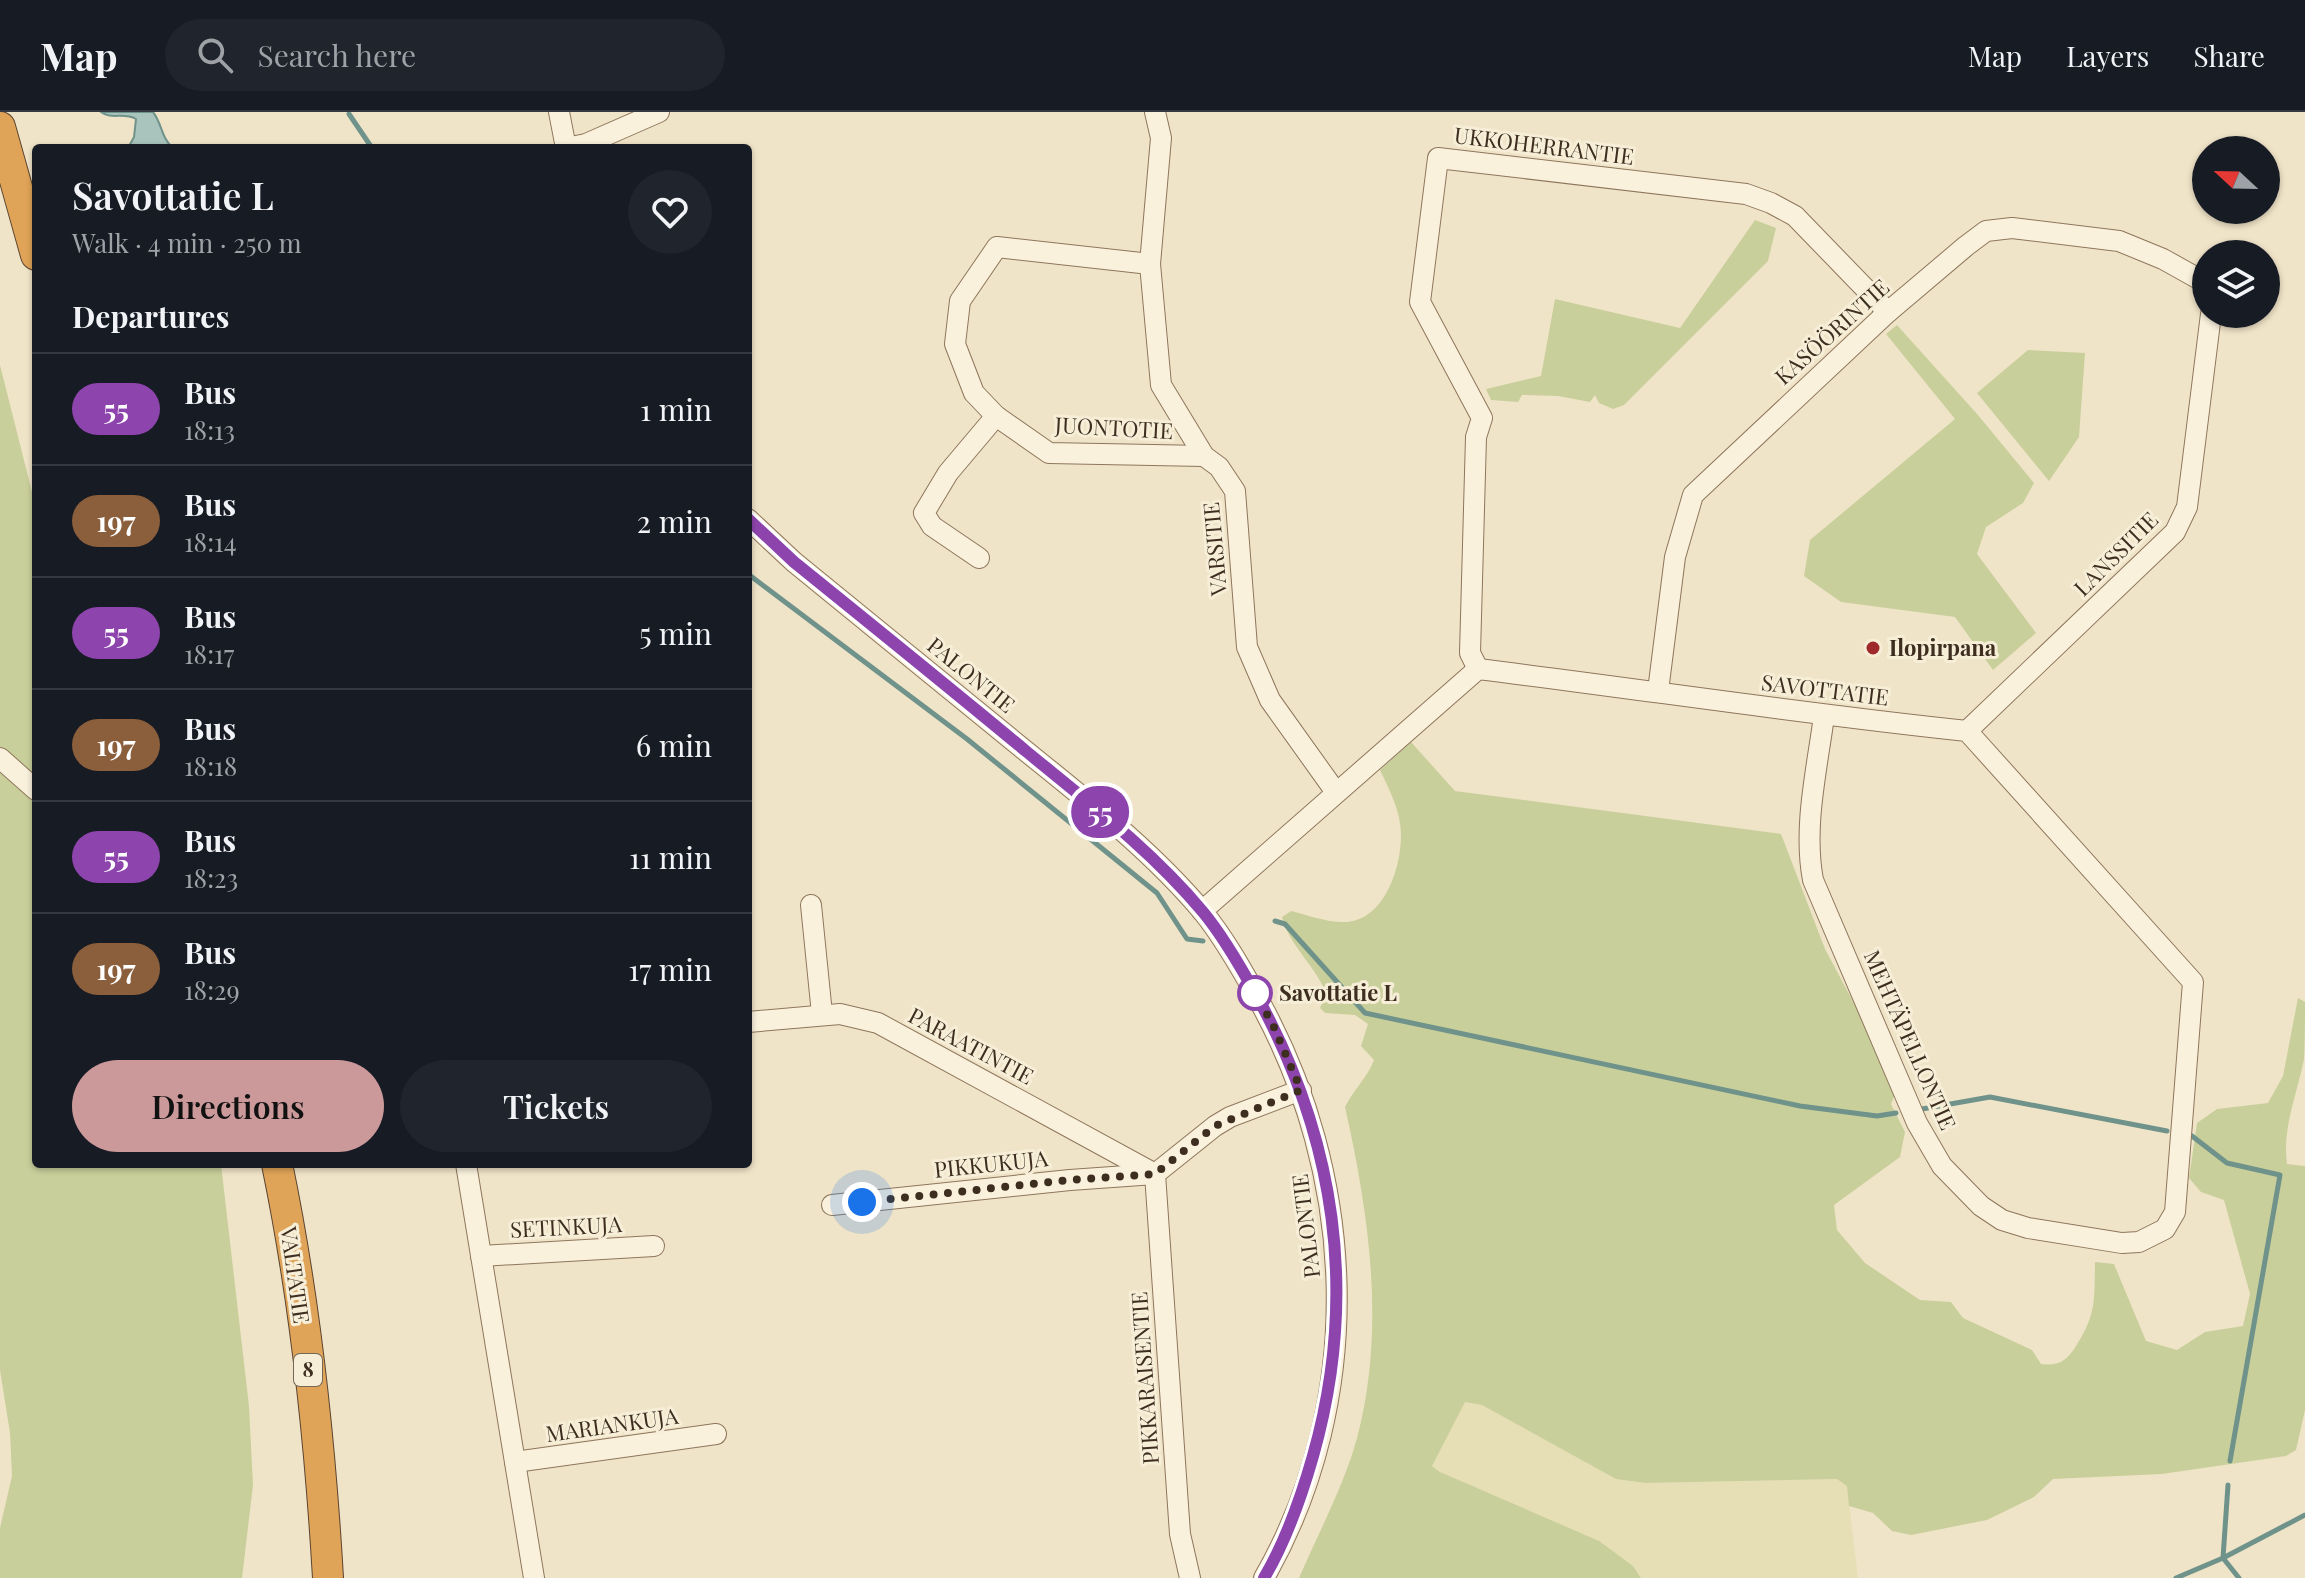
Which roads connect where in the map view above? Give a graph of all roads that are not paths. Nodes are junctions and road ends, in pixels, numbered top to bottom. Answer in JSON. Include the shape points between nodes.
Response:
{"nodes":[{"id":1,"x":559,"y":112,"type":"edge"},
{"id":2,"x":659,"y":112,"type":"edge"},
{"id":3,"x":1155,"y":112,"type":"edge"},
{"id":4,"x":0,"y":127,"type":"edge"},
{"id":5,"x":565,"y":144,"type":"edge"},
{"id":6,"x":586,"y":144,"type":"edge"},
{"id":7,"x":32,"y":241,"type":"edge"},
{"id":8,"x":1150,"y":264,"type":"junction"},
{"id":9,"x":2192,"y":275,"type":"edge"},
{"id":10,"x":1888,"y":312,"type":"junction"},
{"id":11,"x":2209,"y":328,"type":"edge"},
{"id":12,"x":996,"y":416,"type":"junction"},
{"id":13,"x":1204,"y":456,"type":"junction"},
{"id":14,"x":752,"y":523,"type":"edge"},
{"id":15,"x":979,"y":558,"type":"dead end"},
{"id":16,"x":1478,"y":669,"type":"junction"},
{"id":17,"x":1658,"y":691,"type":"junction"},
{"id":18,"x":1824,"y":716,"type":"junction"},
{"id":19,"x":1967,"y":731,"type":"junction"},
{"id":20,"x":0,"y":758,"type":"edge"},
{"id":21,"x":32,"y":786,"type":"edge"},
{"id":22,"x":1335,"y":791,"type":"junction"},
{"id":23,"x":811,"y":905,"type":"dead end"},
{"id":24,"x":1202,"y":911,"type":"junction"},
{"id":25,"x":822,"y":1014,"type":"junction"},
{"id":26,"x":752,"y":1022,"type":"edge"},
{"id":27,"x":1301,"y":1090,"type":"junction"},
{"id":28,"x":278,"y":1168,"type":"edge"},
{"id":29,"x":467,"y":1168,"type":"edge"},
{"id":30,"x":1155,"y":1174,"type":"junction"},
{"id":31,"x":832,"y":1205,"type":"dead end"},
{"id":32,"x":654,"y":1246,"type":"dead end"},
{"id":33,"x":481,"y":1256,"type":"junction"},
{"id":34,"x":716,"y":1434,"type":"dead end"},
{"id":35,"x":515,"y":1462,"type":"junction"},
{"id":36,"x":328,"y":1578,"type":"edge"},
{"id":37,"x":534,"y":1578,"type":"edge"},
{"id":38,"x":1190,"y":1578,"type":"edge"},
{"id":39,"x":1264,"y":1578,"type":"edge"}],
"edges":[{"from":1,"to":5,"type":"street"},
{"from":2,"to":6,"type":"street"},
{"from":3,"to":8,"type":"street","name":"VARSITIE","via":[[1161,138]]},
{"from":4,"to":7,"type":"highway"},
{"from":8,"to":12,"type":"street","name":"JUONTOTIE","via":[[997,247],[960,301],[955,344],[974,393]]},
{"from":8,"to":13,"type":"street","name":"VARSITIE","via":[[1161,385]]},
{"from":9,"to":10,"type":"street","name":"KASÖÖRINTIE","via":[[2119,241],[2012,228],[1986,231]]},
{"from":10,"to":16,"type":"street","name":"UKKOHERRANTIE","via":[[1795,216],[1746,194],[1438,158],[1420,302],[1482,418],[1476,437],[1470,653]]},
{"from":10,"to":17,"type":"street","name":"KASÖÖRINTIE","via":[[1693,495],[1675,557]]},
{"from":11,"to":19,"type":"street","name":"LANSSITIE","via":[[2187,507],[2175,532]]},
{"from":12,"to":13,"type":"street","name":"JUONTOTIE","via":[[1049,453]]},
{"from":12,"to":15,"type":"street","via":[[948,473],[924,513],[932,526]]},
{"from":13,"to":22,"type":"street","name":"VARSITIE","via":[[1235,491],[1247,647],[1270,700]]},
{"from":14,"to":24,"type":"street","name":"PALONTIE","via":[[1153,858]]},
{"from":16,"to":17,"type":"street","name":"SAVOTTATIE"},
{"from":16,"to":22,"type":"street"},
{"from":17,"to":18,"type":"street","name":"SAVOTTATIE"},
{"from":18,"to":19,"type":"street","name":"SAVOTTATIE"},
{"from":18,"to":19,"type":"street","name":"MEHTÄPELLONTIE","via":[[1811,820],[1813,880],[1917,1123],[1942,1166],[2002,1220],[2139,1242],[2165,1229],[2175,1212],[2193,982]]},
{"from":20,"to":21,"type":"street"},
{"from":22,"to":24,"type":"street"},
{"from":23,"to":25,"type":"street"},
{"from":24,"to":27,"type":"street","name":"PALONTIE","via":[[1273,1025]]},
{"from":25,"to":26,"type":"street","name":"PARAATINTIE"},
{"from":25,"to":30,"type":"street","name":"PARAATINTIE","via":[[878,1023]]},
{"from":27,"to":30,"type":"street","via":[[1215,1126]]},
{"from":27,"to":39,"type":"street","name":"PALONTIE","via":[[1329,1193],[1336,1331],[1316,1446],[1288,1529]]},
{"from":28,"to":36,"type":"highway","name":"VALTATIE","number":"8","via":[[317,1440]]},
{"from":29,"to":33,"type":"street"},
{"from":30,"to":31,"type":"street","name":"PIKKUKUJA"},
{"from":30,"to":38,"type":"street","name":"PIKKARAISENTIE","via":[[1180,1534]]},
{"from":32,"to":33,"type":"street","name":"SETINKUJA"},
{"from":33,"to":35,"type":"street"},
{"from":34,"to":35,"type":"street","name":"MARIANKUJA"},
{"from":35,"to":37,"type":"street"}]}
